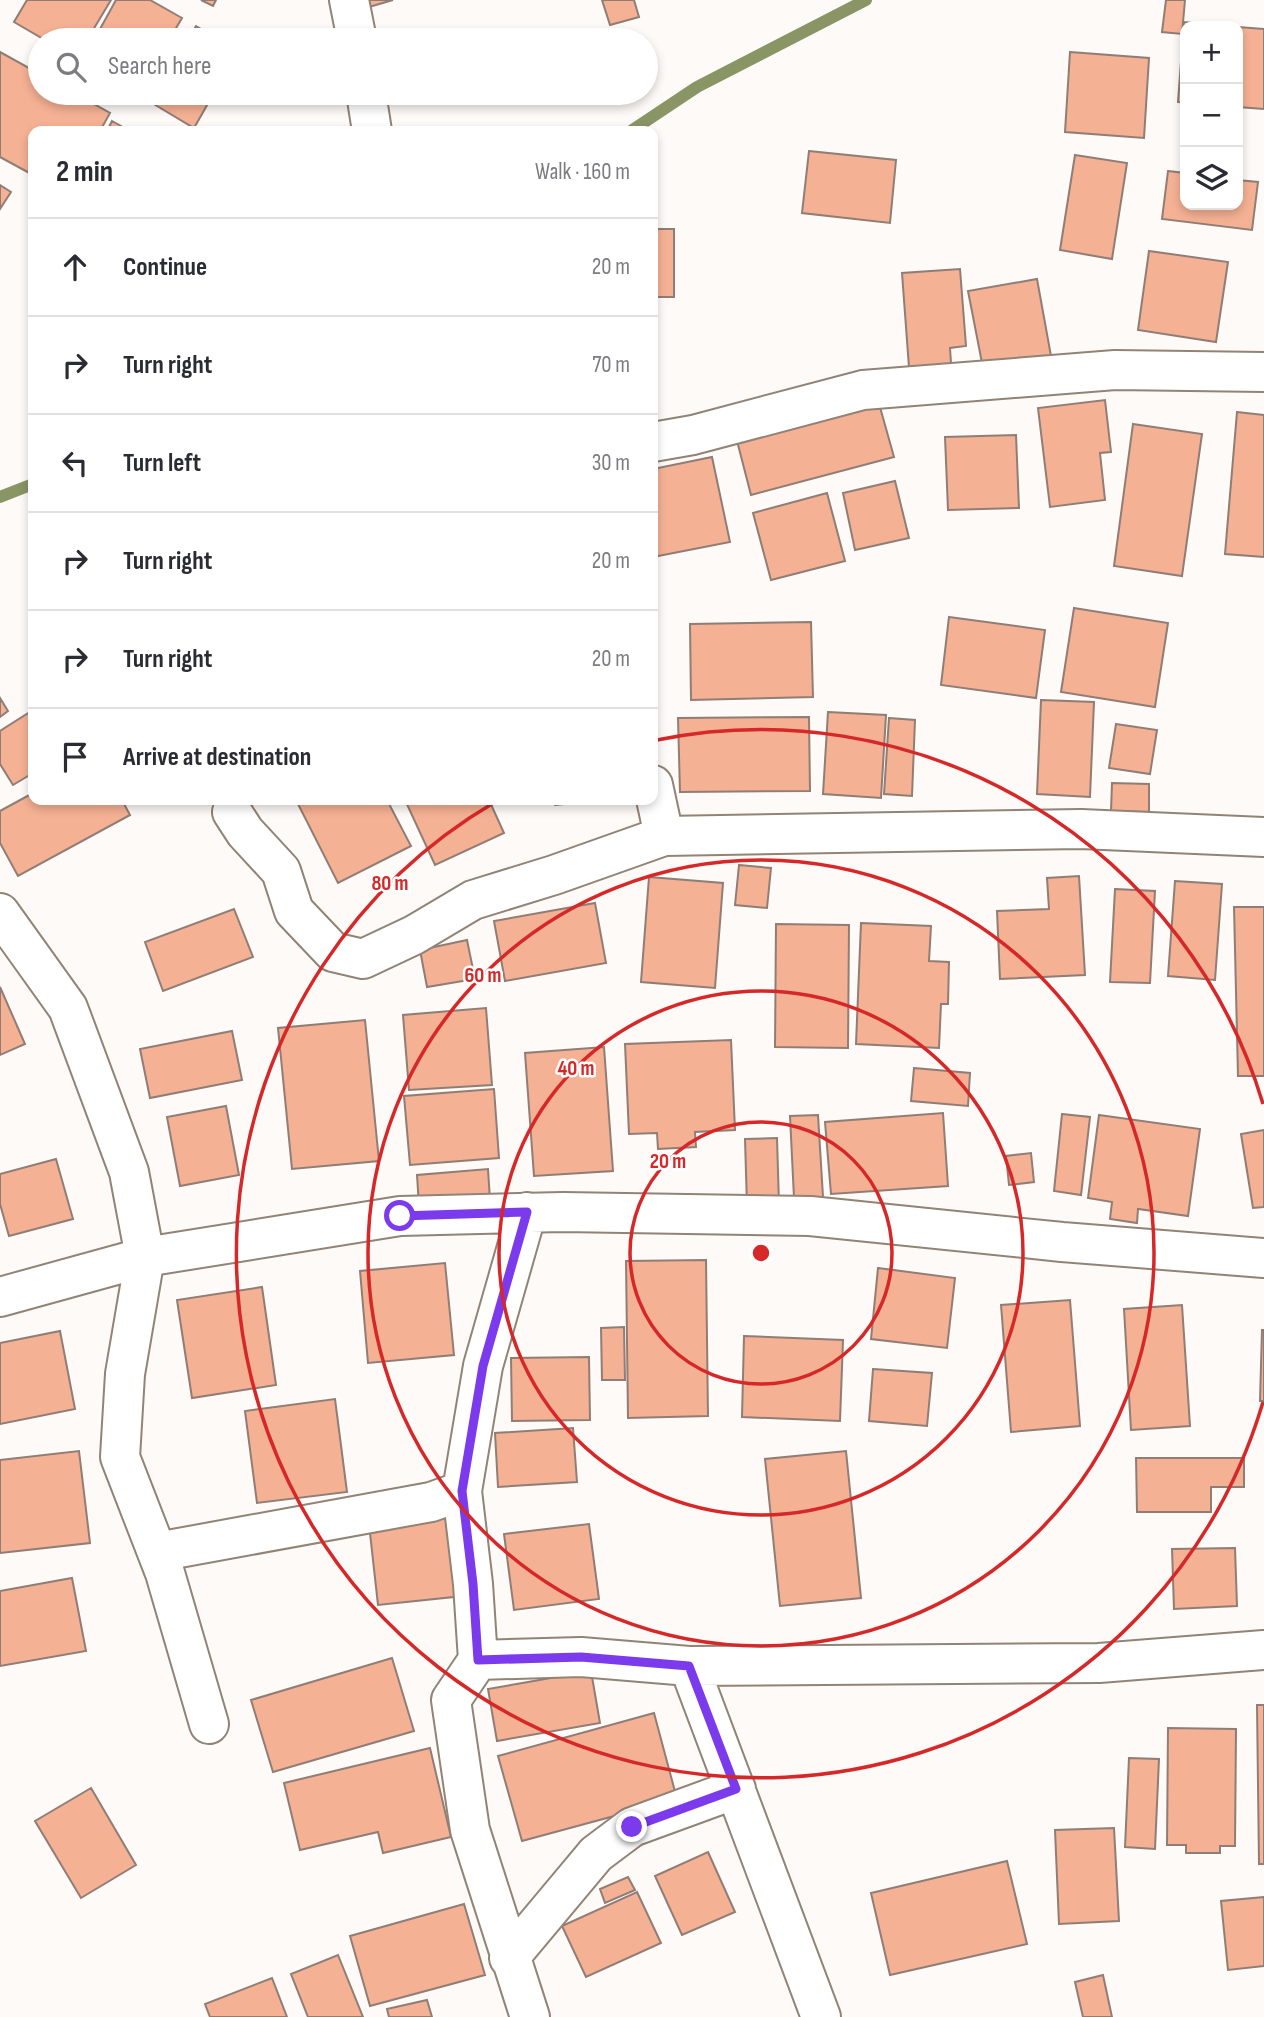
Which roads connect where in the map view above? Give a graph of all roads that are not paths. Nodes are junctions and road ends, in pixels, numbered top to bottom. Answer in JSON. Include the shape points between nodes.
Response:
{"nodes":[{"id":1,"x":348,"y":0,"type":"edge"},
{"id":2,"x":354,"y":28,"type":"edge"},
{"id":3,"x":368,"y":105,"type":"edge"},
{"id":4,"x":371,"y":126,"type":"edge"},
{"id":5,"x":1264,"y":372,"type":"edge"},
{"id":6,"x":658,"y":441,"type":"edge"},
{"id":7,"x":657,"y":805,"type":"edge"},
{"id":8,"x":232,"y":812,"type":"dead end"},
{"id":9,"x":664,"y":836,"type":"junction"},
{"id":10,"x":1264,"y":837,"type":"edge"},
{"id":11,"x":0,"y":913,"type":"edge"},
{"id":12,"x":527,"y":1212,"type":"junction"},
{"id":13,"x":145,"y":1257,"type":"junction"},
{"id":14,"x":1264,"y":1258,"type":"edge"},
{"id":15,"x":0,"y":1297,"type":"edge"},
{"id":16,"x":462,"y":1491,"type":"junction"},
{"id":17,"x":157,"y":1552,"type":"junction"},
{"id":18,"x":1264,"y":1650,"type":"edge"},
{"id":19,"x":478,"y":1660,"type":"junction"},
{"id":20,"x":689,"y":1666,"type":"junction"},
{"id":21,"x":209,"y":1724,"type":"dead end"},
{"id":22,"x":736,"y":1789,"type":"junction"},
{"id":23,"x":509,"y":1958,"type":"junction"},
{"id":24,"x":530,"y":2017,"type":"edge"},
{"id":25,"x":821,"y":2017,"type":"edge"}],
"edges":[{"from":1,"to":2,"type":"street"},
{"from":3,"to":4,"type":"street"},
{"from":5,"to":6,"type":"street","via":[[1115,370],[863,390]]},
{"from":7,"to":9,"type":"street"},
{"from":8,"to":9,"type":"street","via":[[281,871],[294,911],[333,952],[363,959],[473,900]]},
{"from":9,"to":10,"type":"street","via":[[1081,829]]},
{"from":11,"to":13,"type":"street","via":[[68,1008],[129,1172]]},
{"from":12,"to":13,"type":"street","via":[[400,1216]]},
{"from":12,"to":14,"type":"street","via":[[810,1216]]},
{"from":12,"to":16,"type":"street","via":[[483,1366]]},
{"from":13,"to":15,"type":"street"},
{"from":13,"to":17,"type":"street","via":[[125,1374],[120,1457]]},
{"from":16,"to":17,"type":"street","via":[[431,1503]]},
{"from":16,"to":19,"type":"street"},
{"from":17,"to":21,"type":"street"},
{"from":18,"to":20,"type":"street","via":[[1100,1662]]},
{"from":19,"to":20,"type":"street","via":[[581,1657]]},
{"from":19,"to":23,"type":"street","via":[[451,1700],[470,1830]]},
{"from":20,"to":22,"type":"street"},
{"from":22,"to":23,"type":"street","via":[[632,1827],[614,1840],[596,1854]]},
{"from":22,"to":25,"type":"street"},
{"from":23,"to":24,"type":"street"}]}
